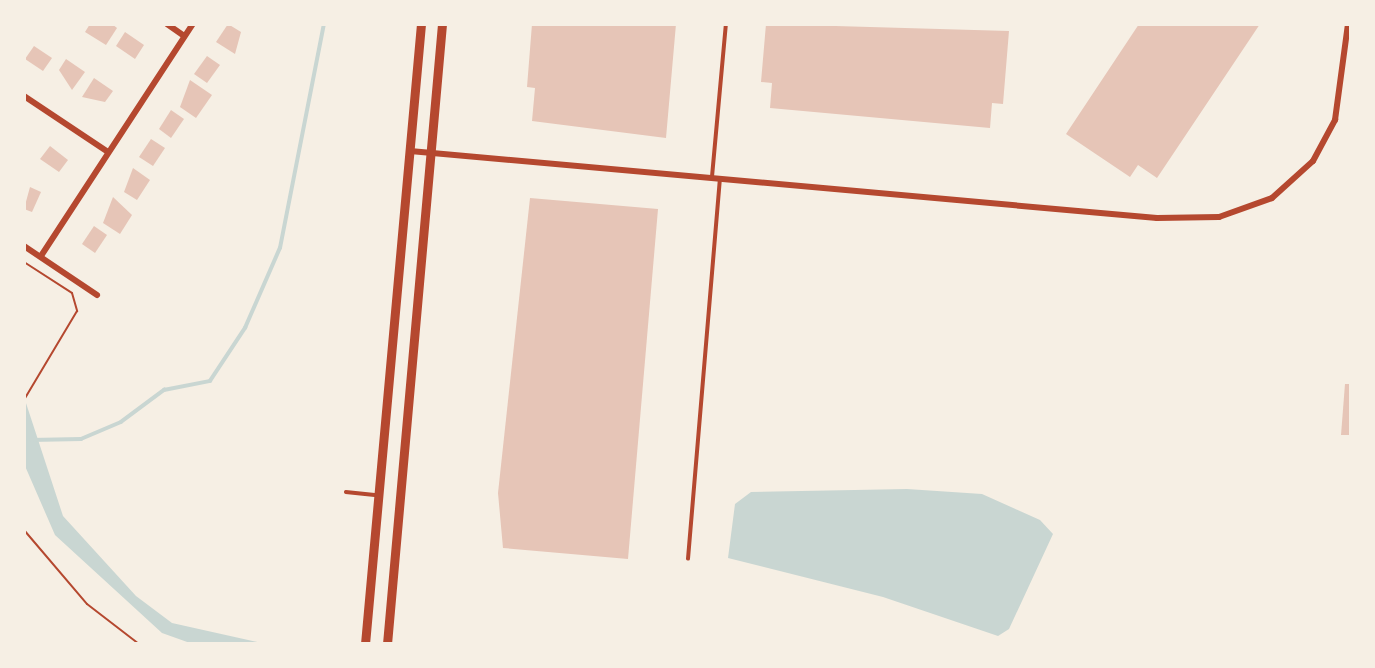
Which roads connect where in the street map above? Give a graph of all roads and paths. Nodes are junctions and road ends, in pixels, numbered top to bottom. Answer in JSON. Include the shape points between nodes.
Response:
{"nodes":[{"id":1,"x":167,"y":24,"type":"edge"},
{"id":2,"x":192,"y":24,"type":"edge"},
{"id":3,"x":421,"y":24,"type":"edge"},
{"id":4,"x":442,"y":24,"type":"edge"},
{"id":5,"x":726,"y":24,"type":"edge"},
{"id":6,"x":1348,"y":24,"type":"edge"},
{"id":7,"x":184,"y":36,"type":"junction"},
{"id":8,"x":24,"y":96,"type":"edge"},
{"id":9,"x":410,"y":151,"type":"junction"},
{"id":10,"x":108,"y":152,"type":"junction"},
{"id":11,"x":430,"y":153,"type":"junction"},
{"id":12,"x":712,"y":177,"type":"junction"},
{"id":13,"x":720,"y":179,"type":"junction"},
{"id":14,"x":24,"y":246,"type":"edge"},
{"id":15,"x":41,"y":256,"type":"junction"},
{"id":16,"x":24,"y":262,"type":"edge"},
{"id":17,"x":97,"y":295,"type":"dead end"},
{"id":18,"x":24,"y":400,"type":"edge"},
{"id":19,"x":346,"y":492,"type":"dead end"},
{"id":20,"x":379,"y":496,"type":"junction"},
{"id":21,"x":24,"y":530,"type":"edge"},
{"id":22,"x":688,"y":559,"type":"dead end"},
{"id":23,"x":139,"y":643,"type":"edge"},
{"id":24,"x":365,"y":643,"type":"edge"},
{"id":25,"x":387,"y":643,"type":"edge"}],
"edges":[{"from":1,"to":7,"type":"street"},
{"from":2,"to":7,"type":"street"},
{"from":3,"to":9,"type":"main road"},
{"from":4,"to":11,"type":"main road"},
{"from":5,"to":12,"type":"lane"},
{"from":6,"to":13,"type":"street","via":[[1340,99],[1324,144],[1272,198],[1219,217],[1157,218]]},
{"from":7,"to":10,"type":"street"},
{"from":8,"to":10,"type":"street"},
{"from":9,"to":11,"type":"street"},
{"from":9,"to":20,"type":"main road"},
{"from":10,"to":15,"type":"street"},
{"from":11,"to":12,"type":"street"},
{"from":11,"to":25,"type":"main road"},
{"from":12,"to":13,"type":"street"},
{"from":13,"to":22,"type":"lane"},
{"from":14,"to":15,"type":"street"},
{"from":15,"to":17,"type":"street"},
{"from":16,"to":18,"type":"path","via":[[72,293],[74,323]]},
{"from":19,"to":20,"type":"lane"},
{"from":20,"to":24,"type":"main road"},
{"from":21,"to":23,"type":"path","via":[[87,604]]}]}
